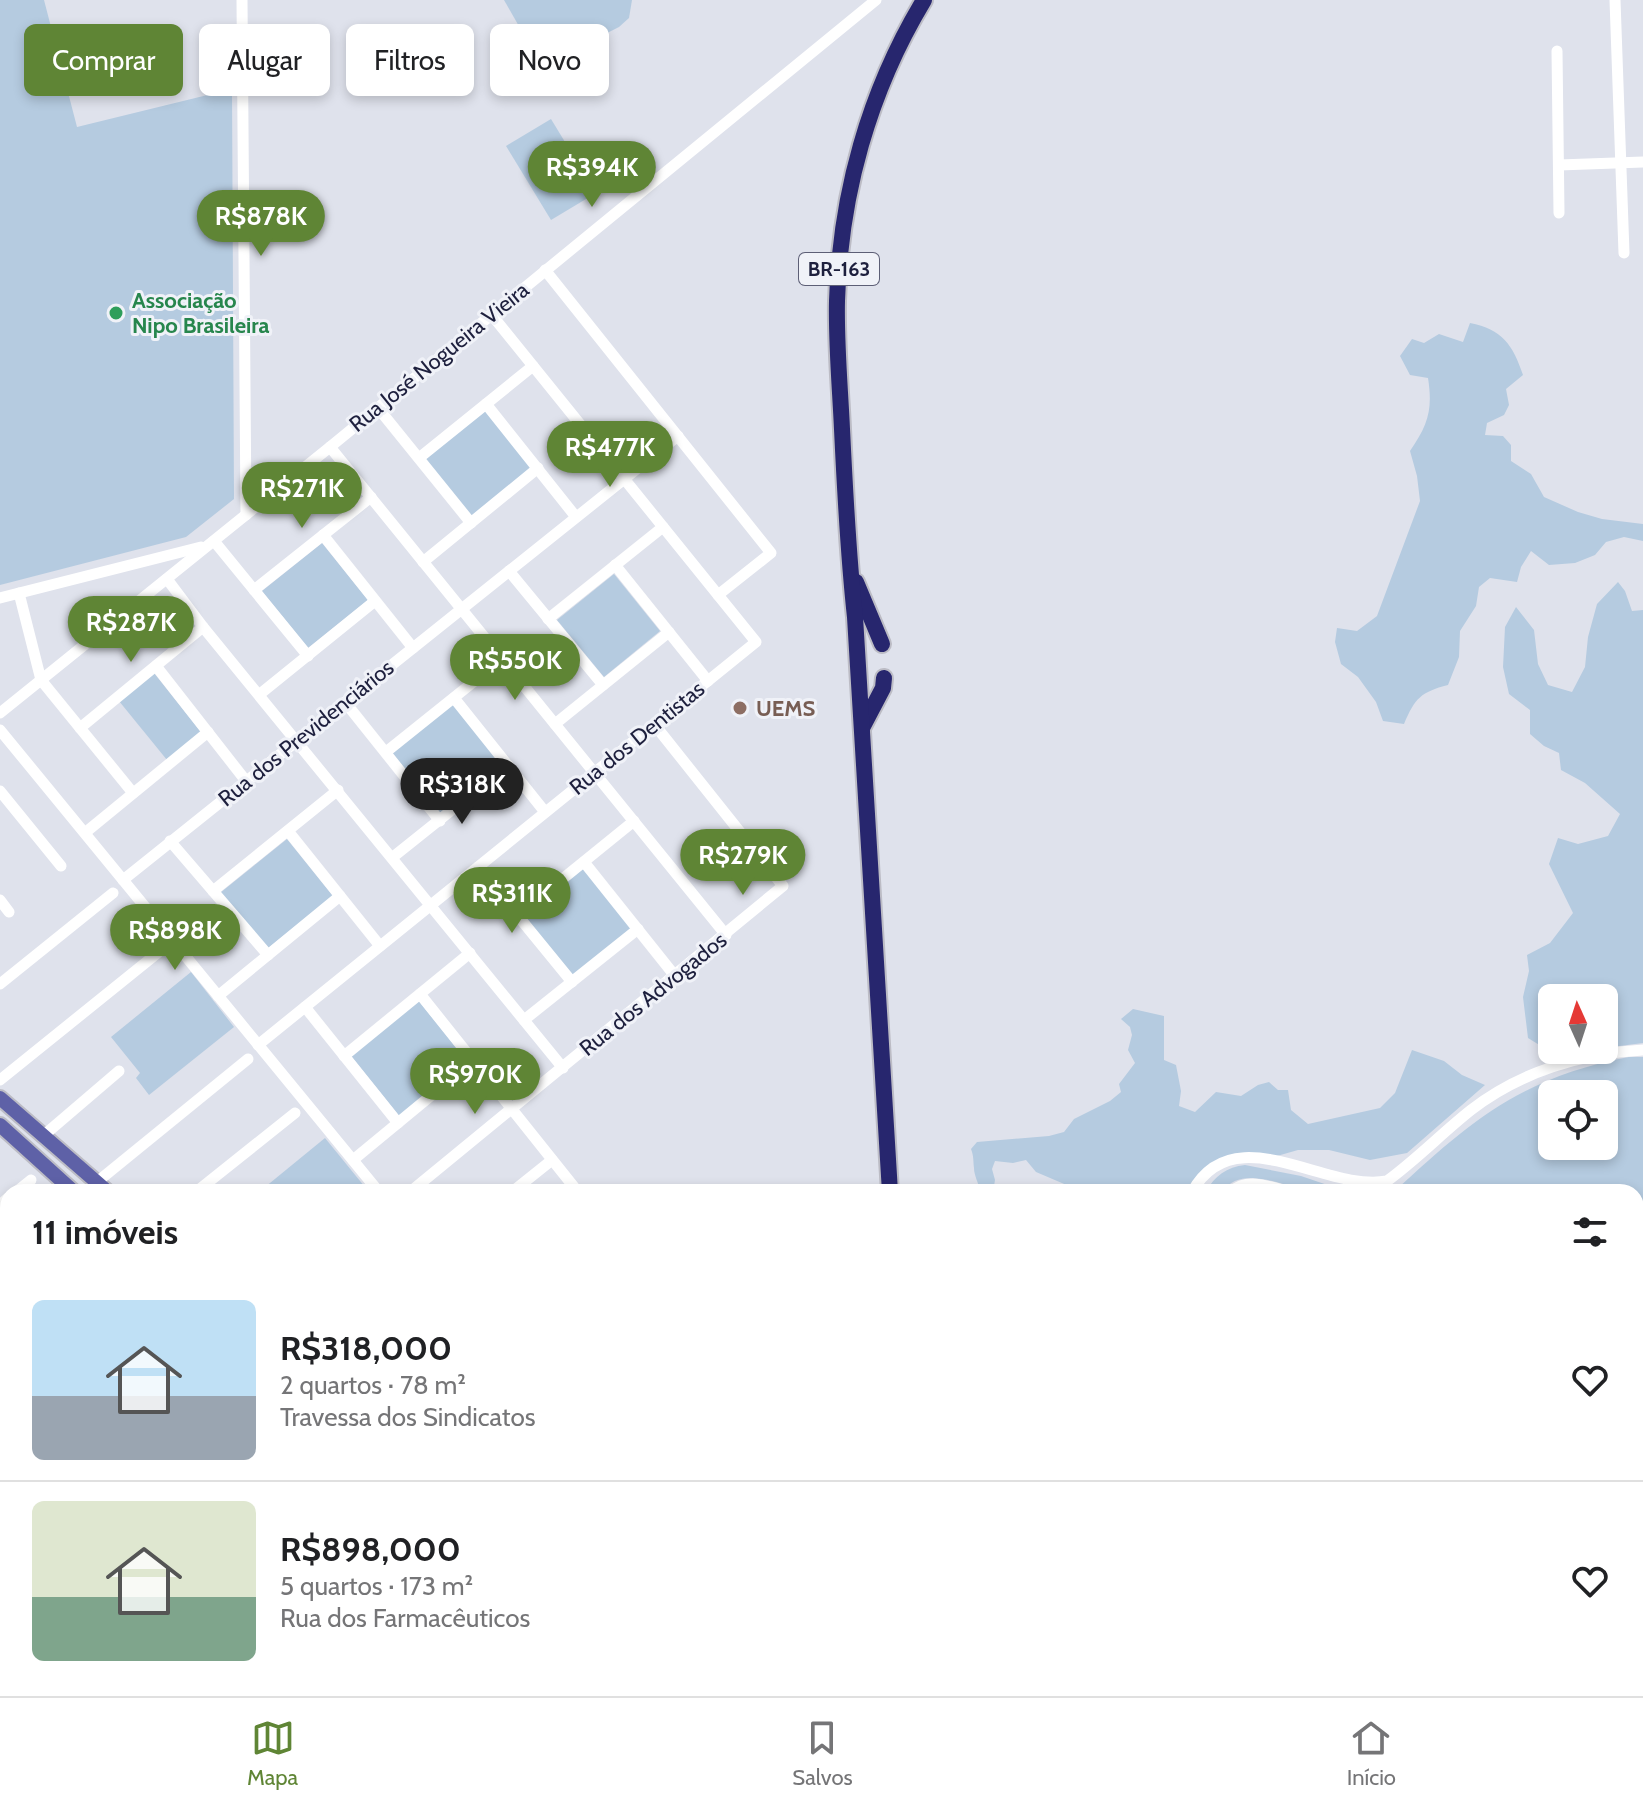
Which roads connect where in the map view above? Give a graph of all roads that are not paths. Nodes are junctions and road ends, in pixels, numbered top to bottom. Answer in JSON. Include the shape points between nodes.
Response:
{"nodes":[{"id":1,"x":242,"y":0,"type":"edge"},
{"id":2,"x":876,"y":0,"type":"edge"},
{"id":3,"x":924,"y":0,"type":"edge"},
{"id":4,"x":1615,"y":0,"type":"edge"},
{"id":5,"x":1557,"y":51,"type":"dead end"},
{"id":6,"x":1643,"y":162,"type":"edge"},
{"id":7,"x":1619,"y":163,"type":"junction"},
{"id":8,"x":1559,"y":165,"type":"junction"},
{"id":9,"x":1559,"y":213,"type":"dead end"},
{"id":10,"x":1624,"y":253,"type":"dead end"},
{"id":11,"x":545,"y":270,"type":"junction"},
{"id":12,"x":491,"y":314,"type":"junction"},
{"id":13,"x":533,"y":366,"type":"junction"},
{"id":14,"x":486,"y":404,"type":"junction"},
{"id":15,"x":378,"y":408,"type":"junction"},
{"id":16,"x":678,"y":436,"type":"junction"},
{"id":17,"x":330,"y":447,"type":"junction"},
{"id":18,"x":419,"y":458,"type":"junction"},
{"id":19,"x":538,"y":468,"type":"junction"},
{"id":20,"x":624,"y":479,"type":"junction"},
{"id":21,"x":371,"y":497,"type":"junction"},
{"id":22,"x":246,"y":515,"type":"junction"},
{"id":23,"x":576,"y":517,"type":"junction"},
{"id":24,"x":471,"y":523,"type":"junction"},
{"id":25,"x":663,"y":527,"type":"junction"},
{"id":26,"x":323,"y":535,"type":"junction"},
{"id":27,"x":211,"y":543,"type":"junction"},
{"id":28,"x":848,"y":553,"type":"junction"},
{"id":29,"x":423,"y":562,"type":"junction"},
{"id":30,"x":615,"y":565,"type":"junction"},
{"id":31,"x":509,"y":571,"type":"junction"},
{"id":32,"x":167,"y":579,"type":"junction"},
{"id":33,"x":254,"y":590,"type":"junction"},
{"id":34,"x":19,"y":593,"type":"junction"},
{"id":35,"x":718,"y":595,"type":"junction"},
{"id":36,"x":0,"y":598,"type":"edge"},
{"id":37,"x":375,"y":601,"type":"junction"},
{"id":38,"x":462,"y":609,"type":"junction"},
{"id":39,"x":548,"y":619,"type":"junction"},
{"id":40,"x":203,"y":627,"type":"junction"},
{"id":41,"x":669,"y":632,"type":"junction"},
{"id":42,"x":882,"y":644,"type":"dead end"},
{"id":43,"x":413,"y":648,"type":"junction"},
{"id":44,"x":308,"y":656,"type":"junction"},
{"id":45,"x":502,"y":659,"type":"junction"},
{"id":46,"x":156,"y":666,"type":"junction"},
{"id":47,"x":884,"y":678,"type":"dead end"},
{"id":48,"x":41,"y":680,"type":"junction"},
{"id":49,"x":708,"y":681,"type":"junction"},
{"id":50,"x":603,"y":685,"type":"junction"},
{"id":51,"x":260,"y":694,"type":"junction"},
{"id":52,"x":454,"y":698,"type":"junction"},
{"id":53,"x":345,"y":702,"type":"junction"},
{"id":54,"x":0,"y":713,"type":"edge"},
{"id":55,"x":555,"y":724,"type":"junction"},
{"id":56,"x":654,"y":724,"type":"junction"},
{"id":57,"x":80,"y":728,"type":"junction"},
{"id":58,"x":862,"y":729,"type":"junction"},
{"id":59,"x":0,"y":730,"type":"edge"},
{"id":60,"x":208,"y":732,"type":"junction"},
{"id":61,"x":297,"y":740,"type":"junction"},
{"id":62,"x":386,"y":752,"type":"junction"},
{"id":63,"x":508,"y":765,"type":"junction"},
{"id":64,"x":595,"y":772,"type":"junction"},
{"id":65,"x":246,"y":781,"type":"junction"},
{"id":66,"x":338,"y":790,"type":"junction"},
{"id":67,"x":0,"y":791,"type":"edge"},
{"id":68,"x":133,"y":793,"type":"junction"},
{"id":69,"x":545,"y":812,"type":"junction"},
{"id":70,"x":440,"y":821,"type":"junction"},
{"id":71,"x":634,"y":821,"type":"junction"},
{"id":72,"x":288,"y":831,"type":"junction"},
{"id":73,"x":86,"y":832,"type":"junction"},
{"id":74,"x":170,"y":841,"type":"junction"},
{"id":75,"x":393,"y":857,"type":"junction"},
{"id":76,"x":584,"y":862,"type":"junction"},
{"id":77,"x":61,"y":866,"type":"dead end"},
{"id":78,"x":478,"y":867,"type":"junction"},
{"id":79,"x":123,"y":880,"type":"junction"},
{"id":80,"x":213,"y":891,"type":"junction"},
{"id":81,"x":113,"y":893,"type":"dead end"},
{"id":82,"x":340,"y":896,"type":"junction"},
{"id":83,"x":0,"y":900,"type":"edge"},
{"id":84,"x":431,"y":905,"type":"junction"},
{"id":85,"x":9,"y":912,"type":"dead end"},
{"id":86,"x":518,"y":915,"type":"junction"},
{"id":87,"x":638,"y":929,"type":"junction"},
{"id":88,"x":726,"y":935,"type":"junction"},
{"id":89,"x":380,"y":946,"type":"junction"},
{"id":90,"x":160,"y":951,"type":"dead end"},
{"id":91,"x":470,"y":953,"type":"junction"},
{"id":92,"x":268,"y":955,"type":"junction"},
{"id":93,"x":675,"y":976,"type":"junction"},
{"id":94,"x":572,"y":982,"type":"junction"},
{"id":95,"x":0,"y":984,"type":"edge"},
{"id":96,"x":420,"y":994,"type":"junction"},
{"id":97,"x":218,"y":996,"type":"junction"},
{"id":98,"x":305,"y":1007,"type":"junction"},
{"id":99,"x":524,"y":1020,"type":"junction"},
{"id":100,"x":258,"y":1045,"type":"junction"},
{"id":101,"x":1643,"y":1050,"type":"edge"},
{"id":102,"x":344,"y":1056,"type":"junction"},
{"id":103,"x":248,"y":1059,"type":"dead end"},
{"id":104,"x":473,"y":1061,"type":"junction"},
{"id":105,"x":563,"y":1068,"type":"junction"},
{"id":106,"x":119,"y":1071,"type":"dead end"},
{"id":107,"x":0,"y":1080,"type":"edge"},
{"id":108,"x":0,"y":1098,"type":"edge"},
{"id":109,"x":511,"y":1109,"type":"junction"},
{"id":110,"x":295,"y":1113,"type":"dead end"},
{"id":111,"x":398,"y":1123,"type":"junction"},
{"id":112,"x":0,"y":1125,"type":"edge"},
{"id":113,"x":43,"y":1136,"type":"junction"},
{"id":114,"x":353,"y":1160,"type":"junction"},
{"id":115,"x":552,"y":1160,"type":"junction"},
{"id":116,"x":73,"y":1163,"type":"junction"},
{"id":117,"x":56,"y":1176,"type":"junction"},
{"id":118,"x":31,"y":1180,"type":"dead end"},
{"id":119,"x":26,"y":1184,"type":"edge"},
{"id":120,"x":65,"y":1184,"type":"edge"},
{"id":121,"x":99,"y":1184,"type":"edge"},
{"id":122,"x":106,"y":1184,"type":"edge"},
{"id":123,"x":206,"y":1184,"type":"edge"},
{"id":124,"x":372,"y":1184,"type":"edge"},
{"id":125,"x":420,"y":1184,"type":"edge"},
{"id":126,"x":522,"y":1184,"type":"edge"},
{"id":127,"x":572,"y":1184,"type":"edge"},
{"id":128,"x":890,"y":1184,"type":"edge"},
{"id":129,"x":1196,"y":1184,"type":"edge"},
{"id":130,"x":1373,"y":1184,"type":"edge"},
{"id":131,"x":1373,"y":1184,"type":"edge"}],
"edges":[{"from":1,"to":22,"type":"street"},
{"from":2,"to":11,"type":"street","name":"Rua José Nogueira Vieira"},
{"from":3,"to":28,"type":"highway","number":"BR-163","via":[[871,113],[844,219],[837,330]]},
{"from":4,"to":7,"type":"street"},
{"from":5,"to":8,"type":"street"},
{"from":6,"to":7,"type":"street"},
{"from":7,"to":8,"type":"street"},
{"from":7,"to":10,"type":"street"},
{"from":8,"to":9,"type":"street"},
{"from":11,"to":12,"type":"street","name":"Rua José Nogueira Vieira"},
{"from":11,"to":16,"type":"street"},
{"from":12,"to":13,"type":"street"},
{"from":12,"to":15,"type":"street","name":"Rua José Nogueira Vieira"},
{"from":13,"to":14,"type":"street"},
{"from":13,"to":20,"type":"street"},
{"from":14,"to":18,"type":"street"},
{"from":14,"to":19,"type":"street"},
{"from":15,"to":17,"type":"street","name":"Rua José Nogueira Vieira"},
{"from":15,"to":18,"type":"street"},
{"from":16,"to":20,"type":"street","name":"Rua dos Previdenciários"},
{"from":16,"to":35,"type":"street","via":[[771,553]]},
{"from":17,"to":21,"type":"street"},
{"from":17,"to":22,"type":"street","name":"Rua José Nogueira Vieira"},
{"from":18,"to":24,"type":"street"},
{"from":19,"to":23,"type":"street"},
{"from":19,"to":24,"type":"street"},
{"from":20,"to":23,"type":"street","name":"Rua dos Previdenciários"},
{"from":20,"to":25,"type":"street"},
{"from":21,"to":26,"type":"street"},
{"from":21,"to":29,"type":"street"},
{"from":22,"to":27,"type":"street","name":"Rua José Nogueira Vieira"},
{"from":23,"to":31,"type":"street","name":"Rua dos Previdenciários"},
{"from":24,"to":29,"type":"street"},
{"from":25,"to":30,"type":"street"},
{"from":25,"to":35,"type":"street"},
{"from":26,"to":33,"type":"street"},
{"from":26,"to":37,"type":"street"},
{"from":27,"to":32,"type":"street","name":"Rua José Nogueira Vieira"},
{"from":27,"to":33,"type":"street"},
{"from":27,"to":34,"type":"street"},
{"from":28,"to":42,"type":"highway"},
{"from":28,"to":58,"type":"highway","number":"BR-163"},
{"from":29,"to":38,"type":"street"},
{"from":30,"to":39,"type":"street"},
{"from":30,"to":41,"type":"street"},
{"from":31,"to":38,"type":"street","name":"Rua dos Previdenciários"},
{"from":31,"to":39,"type":"street"},
{"from":32,"to":40,"type":"street"},
{"from":32,"to":48,"type":"street","name":"Rua José Nogueira Vieira"},
{"from":33,"to":44,"type":"street"},
{"from":34,"to":36,"type":"street"},
{"from":34,"to":48,"type":"street"},
{"from":35,"to":49,"type":"street","name":"Rua dos Dentistas","via":[[756,642]]},
{"from":37,"to":43,"type":"street"},
{"from":37,"to":44,"type":"street"},
{"from":38,"to":43,"type":"street","name":"Rua dos Previdenciários"},
{"from":38,"to":45,"type":"street"},
{"from":39,"to":50,"type":"street"},
{"from":40,"to":46,"type":"street"},
{"from":40,"to":51,"type":"street"},
{"from":41,"to":49,"type":"street"},
{"from":41,"to":50,"type":"street"},
{"from":43,"to":53,"type":"street","name":"Rua dos Previdenciários"},
{"from":44,"to":51,"type":"street"},
{"from":45,"to":52,"type":"street"},
{"from":45,"to":55,"type":"street"},
{"from":46,"to":57,"type":"street"},
{"from":46,"to":60,"type":"street"},
{"from":47,"to":58,"type":"highway"},
{"from":48,"to":54,"type":"street","name":"Rua José Nogueira Vieira"},
{"from":48,"to":57,"type":"street"},
{"from":49,"to":56,"type":"street","name":"Rua dos Dentistas"},
{"from":50,"to":55,"type":"street"},
{"from":51,"to":61,"type":"street"},
{"from":52,"to":62,"type":"street"},
{"from":52,"to":63,"type":"street"},
{"from":53,"to":61,"type":"street","name":"Rua dos Previdenciários"},
{"from":53,"to":62,"type":"street"},
{"from":55,"to":64,"type":"street"},
{"from":56,"to":64,"type":"street","name":"Rua dos Dentistas"},
{"from":56,"to":88,"type":"street","name":"Rua dos Advogados","via":[[783,886]]},
{"from":57,"to":68,"type":"street"},
{"from":58,"to":128,"type":"highway","number":"BR-163"},
{"from":59,"to":73,"type":"street"},
{"from":60,"to":65,"type":"street"},
{"from":60,"to":68,"type":"street"},
{"from":61,"to":65,"type":"street","name":"Rua dos Previdenciários"},
{"from":61,"to":66,"type":"street"},
{"from":62,"to":70,"type":"street"},
{"from":63,"to":69,"type":"street"},
{"from":63,"to":70,"type":"street"},
{"from":64,"to":69,"type":"street","name":"Rua dos Dentistas"},
{"from":64,"to":71,"type":"street"},
{"from":65,"to":74,"type":"street","name":"Rua dos Previdenciários"},
{"from":66,"to":72,"type":"street"},
{"from":66,"to":75,"type":"street"},
{"from":67,"to":77,"type":"street"},
{"from":68,"to":73,"type":"street"},
{"from":69,"to":78,"type":"street","name":"Rua dos Dentistas"},
{"from":70,"to":75,"type":"street"},
{"from":71,"to":76,"type":"street"},
{"from":71,"to":88,"type":"street"},
{"from":72,"to":80,"type":"street"},
{"from":72,"to":82,"type":"street"},
{"from":73,"to":79,"type":"street"},
{"from":74,"to":79,"type":"street","name":"Rua dos Previdenciários"},
{"from":74,"to":80,"type":"street"},
{"from":75,"to":84,"type":"street"},
{"from":76,"to":86,"type":"street"},
{"from":76,"to":87,"type":"street"},
{"from":78,"to":84,"type":"street","name":"Rua dos Dentistas"},
{"from":78,"to":86,"type":"street"},
{"from":79,"to":97,"type":"street"},
{"from":80,"to":92,"type":"street"},
{"from":81,"to":95,"type":"street"},
{"from":82,"to":89,"type":"street"},
{"from":82,"to":92,"type":"street"},
{"from":83,"to":85,"type":"street"},
{"from":84,"to":89,"type":"street","name":"Rua dos Dentistas"},
{"from":84,"to":91,"type":"street"},
{"from":86,"to":94,"type":"street"},
{"from":87,"to":93,"type":"street"},
{"from":87,"to":94,"type":"street"},
{"from":88,"to":93,"type":"street","name":"Rua dos Advogados"},
{"from":89,"to":98,"type":"street","name":"Rua dos Dentistas"},
{"from":90,"to":107,"type":"street"},
{"from":91,"to":96,"type":"street"},
{"from":91,"to":99,"type":"street"},
{"from":92,"to":97,"type":"street"},
{"from":93,"to":105,"type":"street","name":"Rua dos Advogados"},
{"from":94,"to":99,"type":"street"},
{"from":96,"to":102,"type":"street"},
{"from":96,"to":104,"type":"street"},
{"from":97,"to":100,"type":"street"},
{"from":98,"to":100,"type":"street","name":"Rua dos Dentistas"},
{"from":98,"to":102,"type":"street"},
{"from":99,"to":105,"type":"street"},
{"from":100,"to":114,"type":"street"},
{"from":101,"to":130,"type":"street","via":[[1590,1056],[1522,1079],[1472,1109],[1387,1181]]},
{"from":102,"to":111,"type":"street"},
{"from":103,"to":122,"type":"street"},
{"from":104,"to":109,"type":"street"},
{"from":104,"to":111,"type":"street"},
{"from":105,"to":109,"type":"street","name":"Rua dos Advogados"},
{"from":106,"to":113,"type":"street"},
{"from":108,"to":113,"type":"main road"},
{"from":109,"to":115,"type":"street"},
{"from":109,"to":125,"type":"street","name":"Rua dos Advogados"},
{"from":110,"to":123,"type":"street"},
{"from":111,"to":114,"type":"street"},
{"from":112,"to":117,"type":"main road"},
{"from":113,"to":116,"type":"main road"},
{"from":114,"to":124,"type":"street"},
{"from":115,"to":126,"type":"street"},
{"from":115,"to":127,"type":"street"},
{"from":116,"to":117,"type":"main road"},
{"from":116,"to":121,"type":"main road"},
{"from":117,"to":120,"type":"main road"},
{"from":118,"to":119,"type":"street"},
{"from":129,"to":131,"type":"street","via":[[1212,1167],[1248,1157]]}]}
